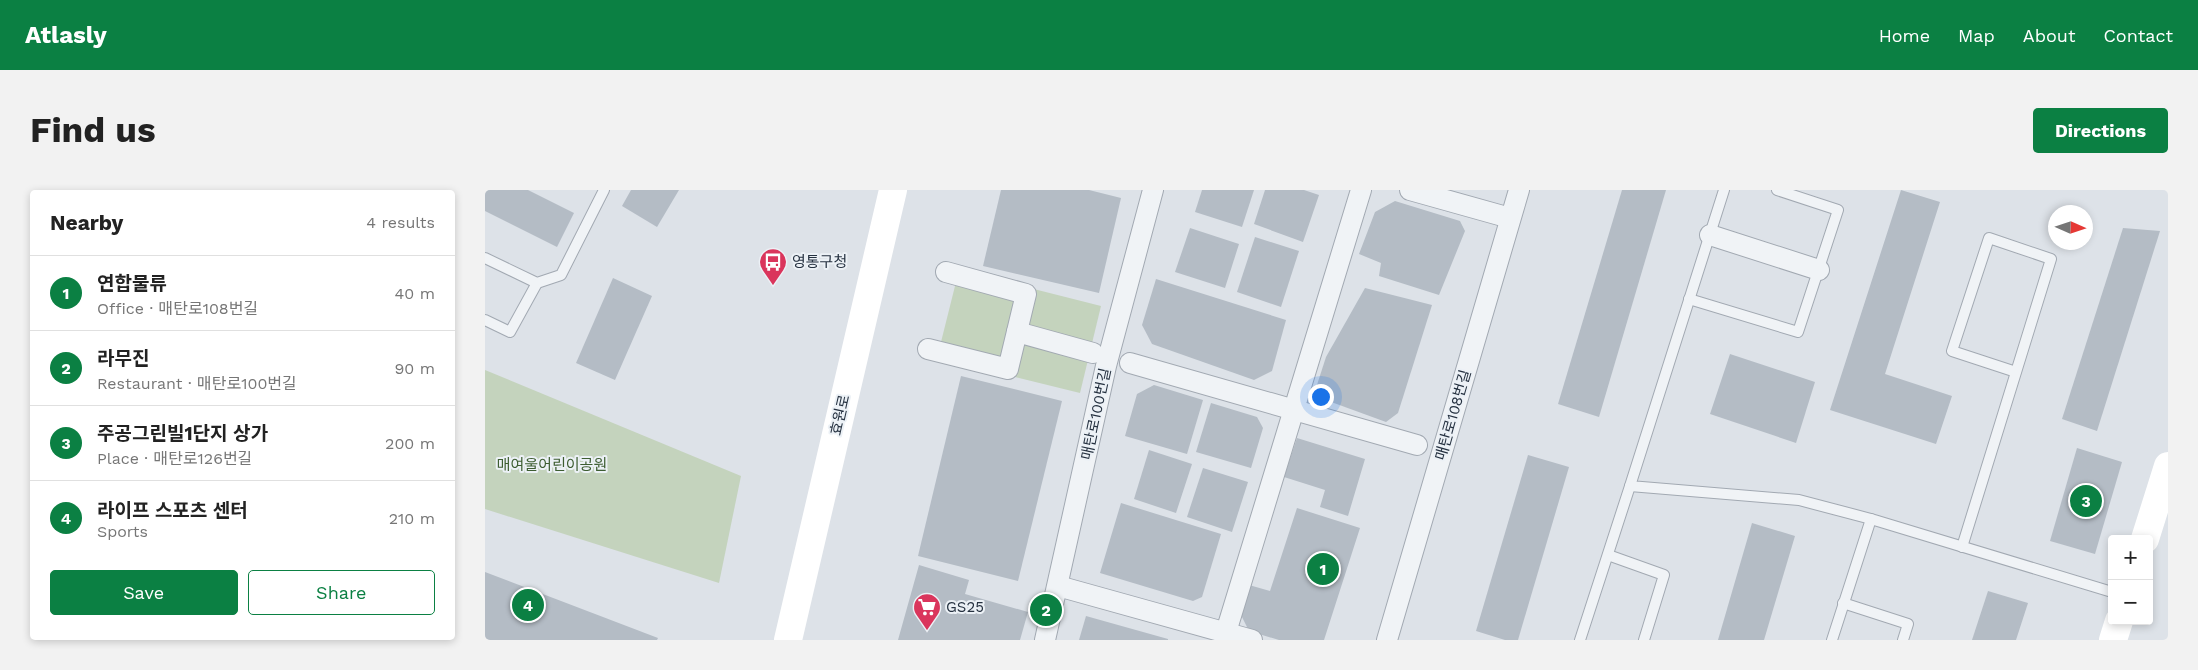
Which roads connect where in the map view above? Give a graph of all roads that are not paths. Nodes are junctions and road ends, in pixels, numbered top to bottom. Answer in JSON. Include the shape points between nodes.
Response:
{"nodes":[{"id":1,"x":603,"y":190,"type":"edge"},
{"id":2,"x":893,"y":190,"type":"edge"},
{"id":3,"x":1153,"y":190,"type":"edge"},
{"id":4,"x":1361,"y":190,"type":"edge"},
{"id":5,"x":1410,"y":190,"type":"edge"},
{"id":6,"x":1519,"y":190,"type":"edge"},
{"id":7,"x":1724,"y":190,"type":"edge"},
{"id":8,"x":1777,"y":190,"type":"edge"},
{"id":9,"x":1510,"y":218,"type":"junction"},
{"id":10,"x":1710,"y":235,"type":"junction"},
{"id":11,"x":485,"y":258,"type":"edge"},
{"id":12,"x":1819,"y":270,"type":"junction"},
{"id":13,"x":946,"y":272,"type":"dead end"},
{"id":14,"x":537,"y":283,"type":"junction"},
{"id":15,"x":1689,"y":299,"type":"junction"},
{"id":16,"x":485,"y":320,"type":"edge"},
{"id":17,"x":1017,"y":332,"type":"junction"},
{"id":18,"x":928,"y":349,"type":"dead end"},
{"id":19,"x":1093,"y":353,"type":"dead end"},
{"id":20,"x":1130,"y":363,"type":"dead end"},
{"id":21,"x":2016,"y":372,"type":"junction"},
{"id":22,"x":1294,"y":409,"type":"junction"},
{"id":23,"x":1417,"y":444,"type":"dead end"},
{"id":24,"x":2168,"y":466,"type":"edge"},
{"id":25,"x":1630,"y":486,"type":"junction"},
{"id":26,"x":1871,"y":519,"type":"junction"},
{"id":27,"x":2146,"y":535,"type":"edge"},
{"id":28,"x":1962,"y":547,"type":"junction"},
{"id":29,"x":1608,"y":555,"type":"junction"},
{"id":30,"x":1058,"y":586,"type":"junction"},
{"id":31,"x":2108,"y":591,"type":"edge"},
{"id":32,"x":1843,"y":603,"type":"junction"},
{"id":33,"x":2118,"y":625,"type":"edge"},
{"id":34,"x":1226,"y":632,"type":"junction"},
{"id":35,"x":788,"y":640,"type":"edge"},
{"id":36,"x":1045,"y":640,"type":"edge"},
{"id":37,"x":1252,"y":640,"type":"edge"},
{"id":38,"x":1387,"y":640,"type":"edge"},
{"id":39,"x":1580,"y":640,"type":"edge"},
{"id":40,"x":1644,"y":640,"type":"edge"},
{"id":41,"x":1832,"y":640,"type":"edge"},
{"id":42,"x":1903,"y":640,"type":"edge"},
{"id":43,"x":2113,"y":640,"type":"edge"}],
"edges":[{"from":1,"to":14,"type":"lane","via":[[561,275]]},
{"from":2,"to":35,"type":"street","name":"효원로"},
{"from":3,"to":30,"type":"street","name":"매탄로100번길","via":[[1106,366]]},
{"from":4,"to":22,"type":"street"},
{"from":5,"to":9,"type":"street"},
{"from":6,"to":9,"type":"street","name":"매탄로108번길"},
{"from":7,"to":10,"type":"lane"},
{"from":8,"to":12,"type":"lane","via":[[1839,210]]},
{"from":9,"to":38,"type":"street","name":"매탄로108번길"},
{"from":10,"to":12,"type":"street"},
{"from":10,"to":15,"type":"lane"},
{"from":11,"to":14,"type":"lane"},
{"from":12,"to":15,"type":"lane","via":[[1798,332]]},
{"from":13,"to":17,"type":"street","via":[[1026,294]]},
{"from":14,"to":16,"type":"lane","via":[[510,332]]},
{"from":15,"to":25,"type":"lane"},
{"from":17,"to":18,"type":"street","via":[[1009,369]]},
{"from":17,"to":19,"type":"street"},
{"from":20,"to":22,"type":"street"},
{"from":21,"to":21,"type":"lane","via":[[2051,259],[1989,238],[1951,351]]},
{"from":21,"to":28,"type":"lane"},
{"from":22,"to":23,"type":"street"},
{"from":22,"to":34,"type":"street"},
{"from":24,"to":27,"type":"street"},
{"from":25,"to":26,"type":"lane","via":[[1799,500]]},
{"from":25,"to":29,"type":"lane"},
{"from":26,"to":28,"type":"lane"},
{"from":26,"to":32,"type":"lane"},
{"from":28,"to":31,"type":"lane"},
{"from":29,"to":39,"type":"lane"},
{"from":29,"to":40,"type":"lane","via":[[1664,575]]},
{"from":30,"to":34,"type":"street"},
{"from":30,"to":36,"type":"street","name":"매탄로100번길"},
{"from":32,"to":41,"type":"lane"},
{"from":32,"to":42,"type":"lane","via":[[1908,624]]},
{"from":33,"to":43,"type":"street"},
{"from":34,"to":37,"type":"street"}]}
